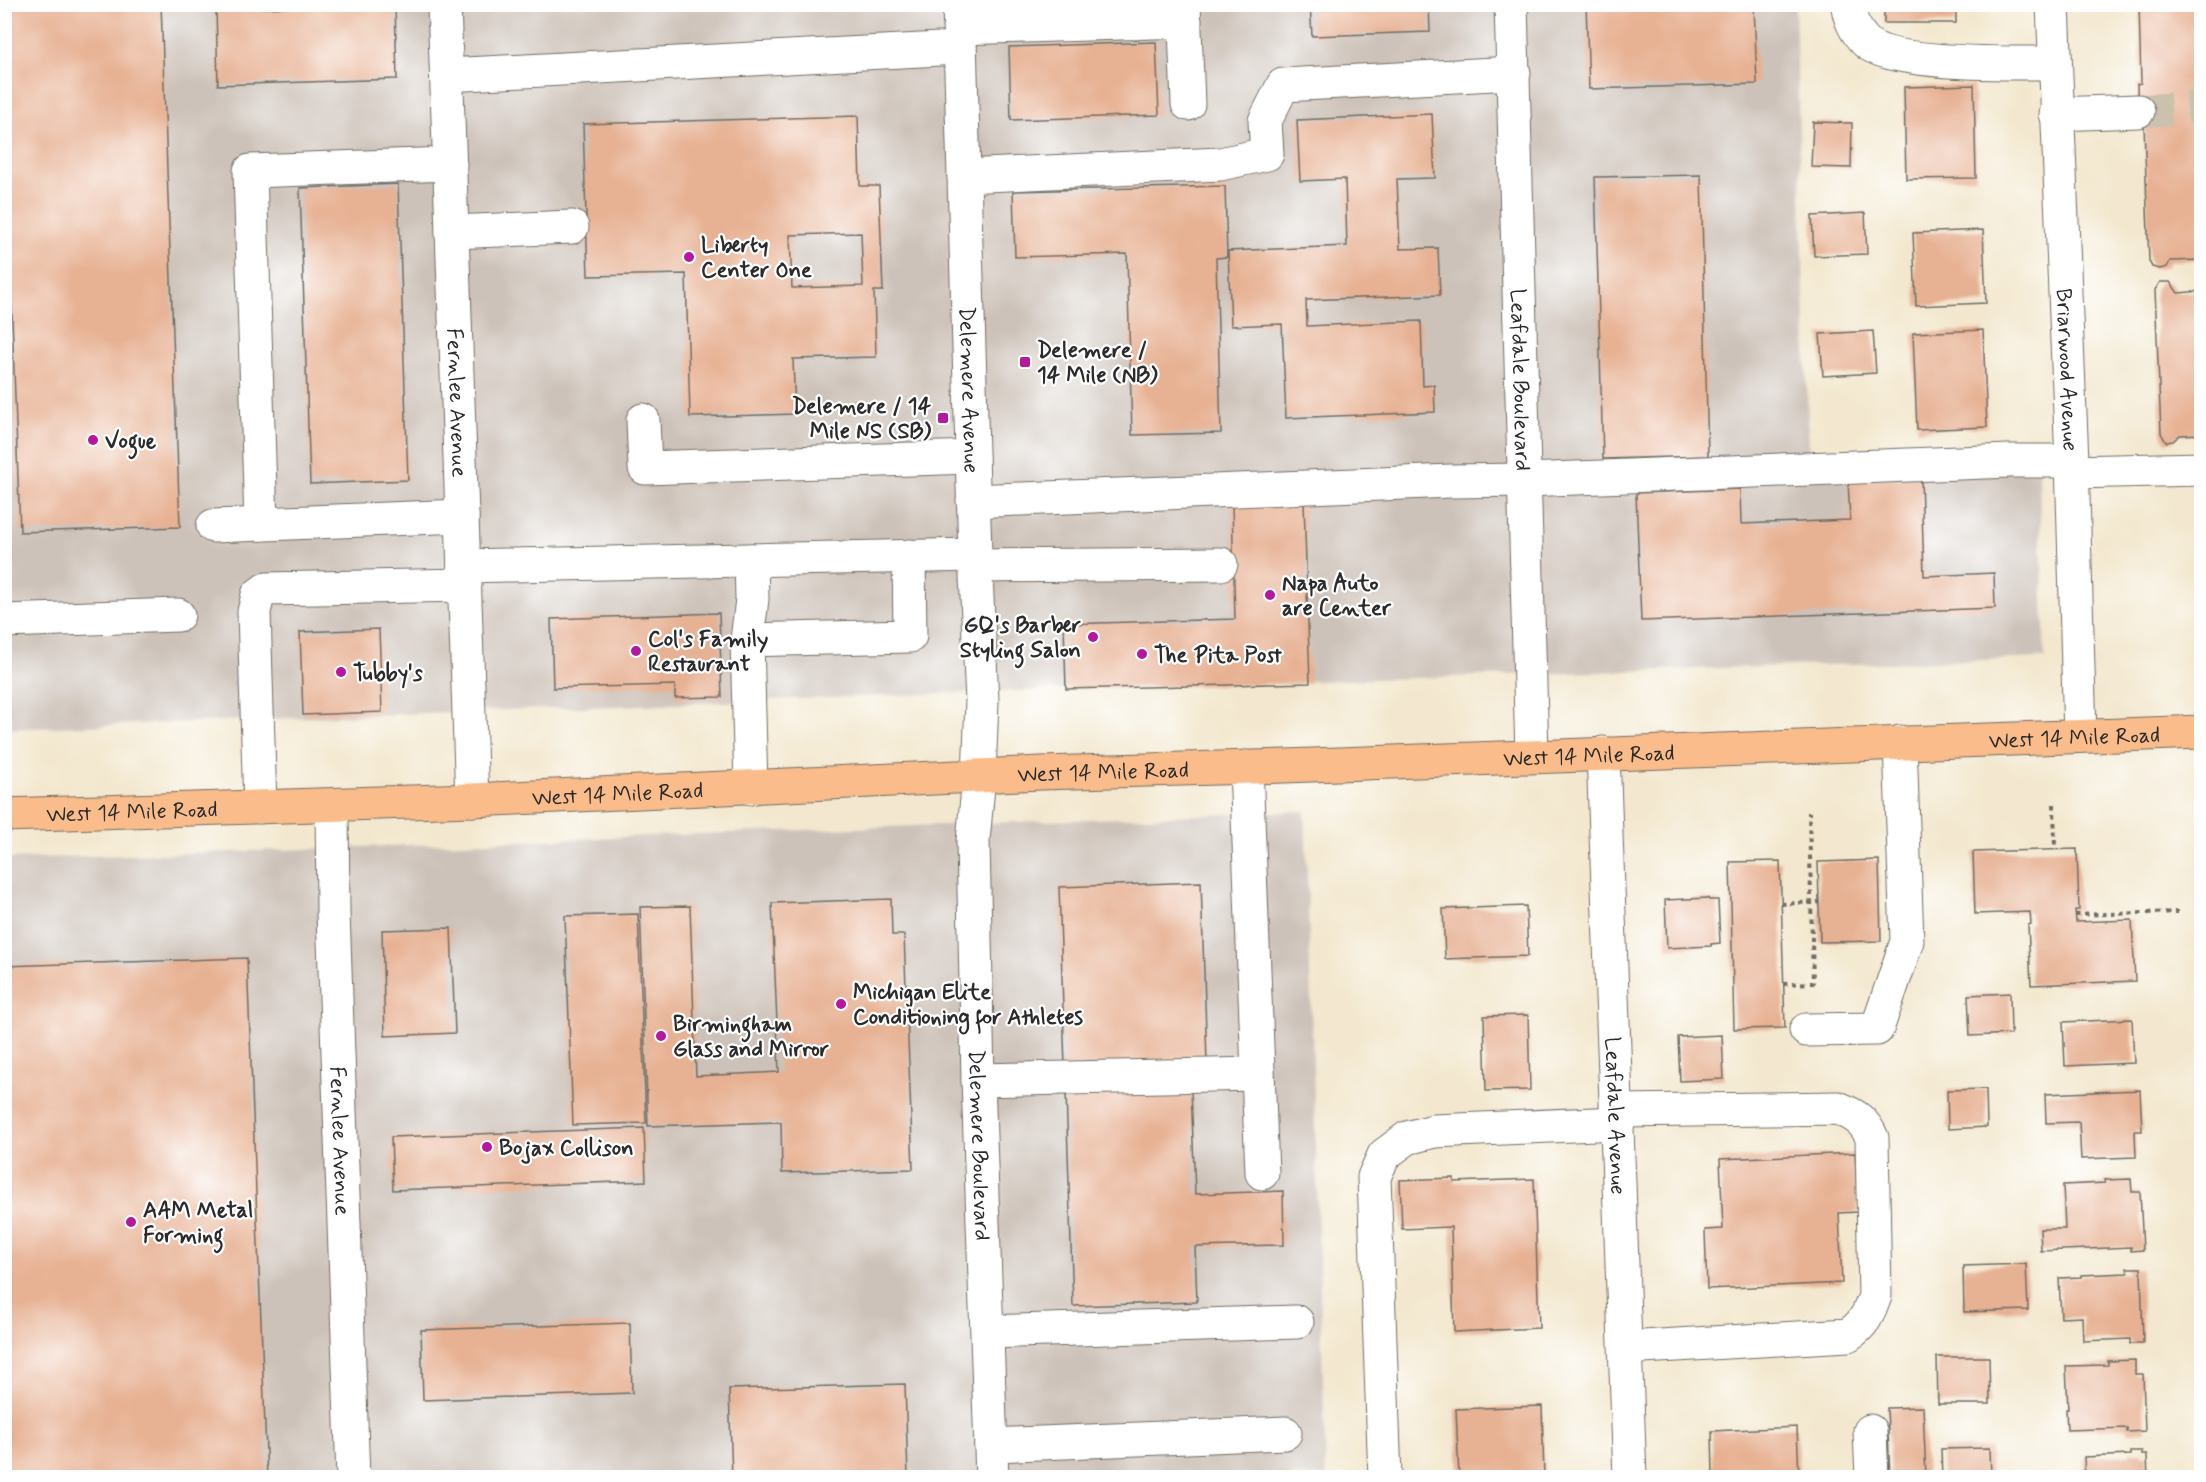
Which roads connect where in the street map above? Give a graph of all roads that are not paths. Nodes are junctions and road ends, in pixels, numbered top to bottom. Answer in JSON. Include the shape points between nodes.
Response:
{"nodes":[{"id":1,"x":444,"y":4,"type":"edge"},
{"id":2,"x":1511,"y":4,"type":"edge"},
{"id":3,"x":1848,"y":4,"type":"edge"},
{"id":4,"x":2053,"y":4,"type":"edge"},
{"id":5,"x":1185,"y":13,"type":"edge"},
{"id":6,"x":959,"y":27,"type":"edge"},
{"id":7,"x":2055,"y":63,"type":"junction"},
{"id":8,"x":1514,"y":73,"type":"junction"},
{"id":9,"x":447,"y":75,"type":"junction"},
{"id":10,"x":1188,"y":104,"type":"dead end"},
{"id":11,"x":2138,"y":111,"type":"tunnel mouth"},
{"id":12,"x":2056,"y":114,"type":"junction"},
{"id":13,"x":450,"y":164,"type":"junction"},
{"id":14,"x":964,"y":176,"type":"junction"},
{"id":15,"x":573,"y":227,"type":"dead end"},
{"id":16,"x":452,"y":232,"type":"junction"},
{"id":17,"x":644,"y":420,"type":"dead end"},
{"id":18,"x":972,"y":457,"type":"junction"},
{"id":19,"x":2072,"y":466,"type":"junction"},
{"id":20,"x":2202,"y":469,"type":"edge"},
{"id":21,"x":1525,"y":480,"type":"junction"},
{"id":22,"x":973,"y":501,"type":"junction"},
{"id":23,"x":462,"y":516,"type":"junction"},
{"id":24,"x":261,"y":524,"type":"junction"},
{"id":25,"x":213,"y":526,"type":"dead end"},
{"id":26,"x":909,"y":556,"type":"junction"},
{"id":27,"x":751,"y":560,"type":"junction"},
{"id":28,"x":975,"y":560,"type":"junction"},
{"id":29,"x":1221,"y":564,"type":"dead end"},
{"id":30,"x":464,"y":576,"type":"junction"},
{"id":31,"x":178,"y":615,"type":"dead end"},
{"id":32,"x":4,"y":621,"type":"edge"},
{"id":33,"x":747,"y":640,"type":"junction"},
{"id":34,"x":2202,"y":732,"type":"edge"},
{"id":35,"x":2080,"y":736,"type":"junction"},
{"id":36,"x":1900,"y":742,"type":"junction"},
{"id":37,"x":1603,"y":753,"type":"junction"},
{"id":38,"x":1532,"y":756,"type":"junction"},
{"id":39,"x":1246,"y":767,"type":"junction"},
{"id":40,"x":979,"y":776,"type":"junction"},
{"id":41,"x":751,"y":788,"type":"junction"},
{"id":42,"x":472,"y":800,"type":"junction"},
{"id":43,"x":332,"y":805,"type":"junction"},
{"id":44,"x":260,"y":807,"type":"junction"},
{"id":45,"x":4,"y":814,"type":"edge"},
{"id":46,"x":1806,"y":1030,"type":"dead end"},
{"id":47,"x":1258,"y":1074,"type":"junction"},
{"id":48,"x":978,"y":1080,"type":"junction"},
{"id":49,"x":1618,"y":1117,"type":"junction"},
{"id":50,"x":1262,"y":1173,"type":"dead end"},
{"id":51,"x":1297,"y":1322,"type":"dead end"},
{"id":52,"x":988,"y":1332,"type":"junction"},
{"id":53,"x":1626,"y":1348,"type":"junction"},
{"id":54,"x":1870,"y":1431,"type":"dead end"},
{"id":55,"x":1285,"y":1433,"type":"dead end"},
{"id":56,"x":991,"y":1445,"type":"junction"},
{"id":57,"x":353,"y":1478,"type":"edge"},
{"id":58,"x":992,"y":1478,"type":"edge"},
{"id":59,"x":1385,"y":1478,"type":"edge"},
{"id":60,"x":1630,"y":1478,"type":"edge"},
{"id":61,"x":1872,"y":1478,"type":"edge"}],
"edges":[{"from":1,"to":9,"type":"street","name":"Fernlee Avenue"},
{"from":2,"to":8,"type":"street","name":"Leafdale Boulevard"},
{"from":3,"to":7,"type":"street","via":[[1848,15],[1866,42],[1894,54],[1978,64]]},
{"from":4,"to":7,"type":"street","name":"Briarwood Avenue"},
{"from":5,"to":6,"type":"street"},
{"from":5,"to":10,"type":"street"},
{"from":6,"to":9,"type":"street"},
{"from":6,"to":14,"type":"street","name":"Delemere Avenue"},
{"from":7,"to":12,"type":"street","name":"Briarwood Avenue"},
{"from":8,"to":14,"type":"street","via":[[1283,85],[1265,121],[1267,154],[1220,164]]},
{"from":8,"to":21,"type":"street","name":"Leafdale Boulevard"},
{"from":9,"to":13,"type":"street","name":"Fernlee Avenue"},
{"from":11,"to":12,"type":"street"},
{"from":12,"to":19,"type":"street","name":"Briarwood Avenue"},
{"from":13,"to":16,"type":"street","name":"Fernlee Avenue"},
{"from":13,"to":24,"type":"street","via":[[250,171]]},
{"from":14,"to":18,"type":"street","name":"Delemere Avenue"},
{"from":15,"to":16,"type":"street"},
{"from":16,"to":23,"type":"street","name":"Fernlee Avenue"},
{"from":17,"to":18,"type":"street","via":[[645,468]]},
{"from":18,"to":22,"type":"street","name":"Delemere Avenue"},
{"from":19,"to":20,"type":"street"},
{"from":19,"to":21,"type":"street","via":[[2010,460]]},
{"from":19,"to":35,"type":"street","name":"Briarwood Avenue"},
{"from":21,"to":22,"type":"street"},
{"from":21,"to":38,"type":"street","name":"Leafdale Boulevard"},
{"from":22,"to":28,"type":"street","name":"Delemere Avenue"},
{"from":23,"to":24,"type":"street"},
{"from":23,"to":30,"type":"street","name":"Fernlee Avenue"},
{"from":24,"to":25,"type":"street"},
{"from":26,"to":27,"type":"street"},
{"from":26,"to":28,"type":"street"},
{"from":26,"to":33,"type":"street","via":[[910,636]]},
{"from":27,"to":30,"type":"street"},
{"from":27,"to":33,"type":"street"},
{"from":28,"to":29,"type":"street"},
{"from":28,"to":40,"type":"street","name":"Delemere Avenue","via":[[982,701]]},
{"from":30,"to":42,"type":"street","name":"Fernlee Avenue"},
{"from":30,"to":44,"type":"street","via":[[266,589],[258,595],[254,612]]},
{"from":31,"to":32,"type":"street"},
{"from":33,"to":41,"type":"street"},
{"from":34,"to":35,"type":"main road","name":"West 14 Mile Road"},
{"from":35,"to":36,"type":"main road","name":"West 14 Mile Road"},
{"from":36,"to":37,"type":"main road","name":"West 14 Mile Road"},
{"from":36,"to":46,"type":"street","via":[[1907,941],[1877,1029]]},
{"from":37,"to":38,"type":"main road","name":"West 14 Mile Road"},
{"from":37,"to":49,"type":"street","name":"Leafdale Avenue"},
{"from":38,"to":39,"type":"main road","name":"West 14 Mile Road"},
{"from":39,"to":40,"type":"main road","name":"West 14 Mile Road"},
{"from":39,"to":47,"type":"street"},
{"from":40,"to":41,"type":"main road","name":"West 14 Mile Road"},
{"from":40,"to":48,"type":"street","name":"Delemere Boulevard","via":[[973,841]]},
{"from":41,"to":42,"type":"main road","name":"West 14 Mile Road"},
{"from":42,"to":43,"type":"main road","name":"West 14 Mile Road"},
{"from":43,"to":44,"type":"main road","name":"West 14 Mile Road"},
{"from":43,"to":57,"type":"street","name":"Fernlee Avenue"},
{"from":44,"to":45,"type":"main road","name":"West 14 Mile Road"},
{"from":47,"to":48,"type":"street"},
{"from":47,"to":50,"type":"street"},
{"from":48,"to":52,"type":"street","name":"Delemere Boulevard"},
{"from":49,"to":53,"type":"street","name":"Leafdale Avenue"},
{"from":49,"to":53,"type":"street","via":[[1838,1108],[1860,1119],[1872,1138],[1875,1296],[1859,1328],[1848,1335]]},
{"from":49,"to":59,"type":"street","via":[[1434,1131],[1407,1138],[1383,1155],[1374,1177]]},
{"from":51,"to":52,"type":"street"},
{"from":52,"to":56,"type":"street","name":"Delemere Boulevard"},
{"from":53,"to":60,"type":"street","name":"Leafdale Avenue"},
{"from":54,"to":61,"type":"street"},
{"from":55,"to":56,"type":"street"},
{"from":56,"to":58,"type":"street","name":"Delemere Boulevard"}]}
